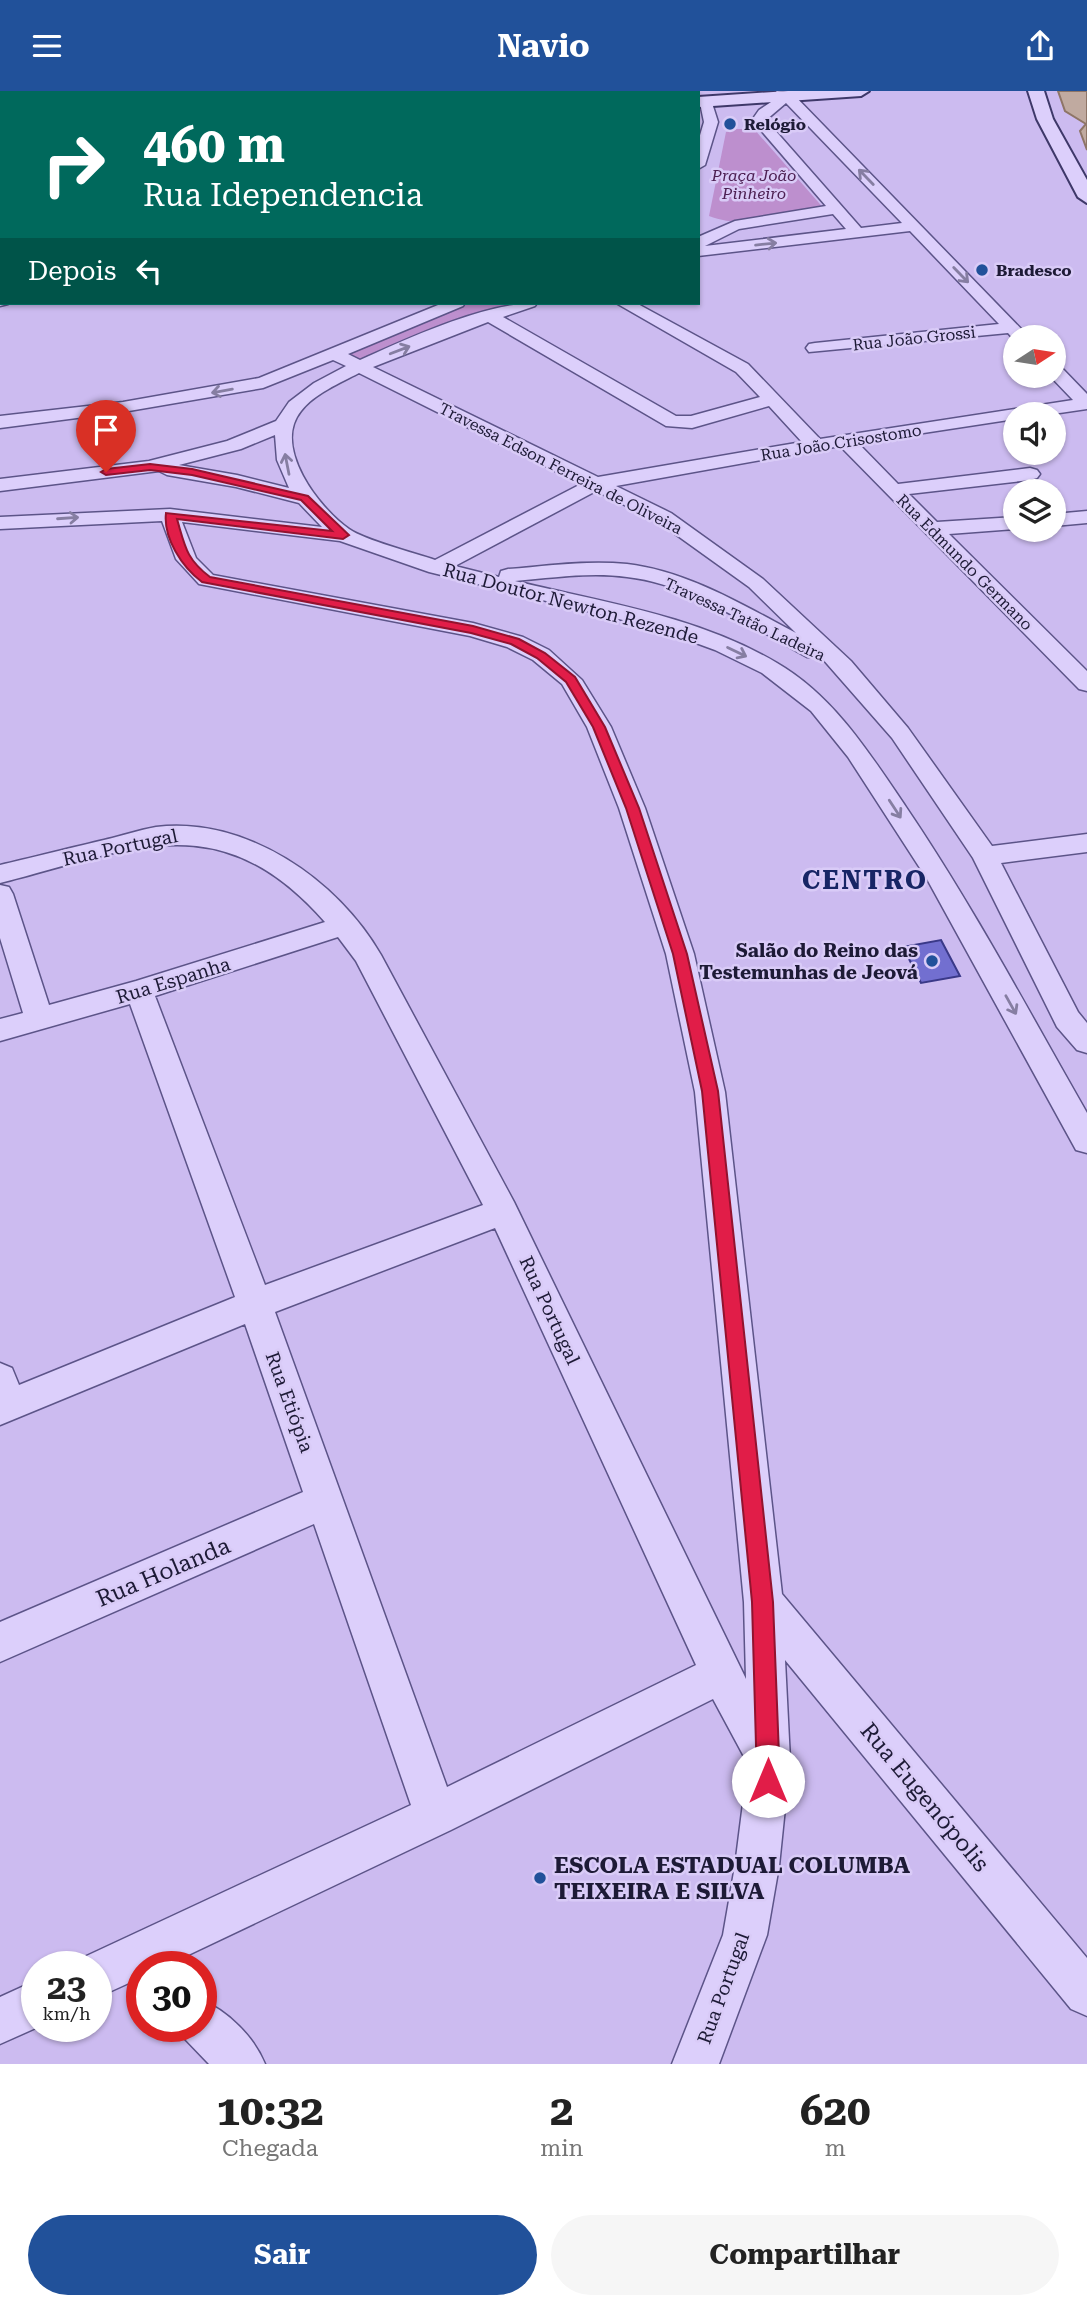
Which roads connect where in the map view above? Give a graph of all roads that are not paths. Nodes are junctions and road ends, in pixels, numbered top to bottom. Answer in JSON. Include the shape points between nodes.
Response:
{"nodes":[{"id":1,"x":861,"y":91,"type":"edge"},
{"id":2,"x":1036,"y":91,"type":"edge"},
{"id":3,"x":785,"y":94,"type":"edge"},
{"id":4,"x":702,"y":102,"type":"edge"},
{"id":5,"x":711,"y":122,"type":"junction"},
{"id":6,"x":727,"y":122,"type":"dead end"},
{"id":7,"x":700,"y":159,"type":"edge"},
{"id":8,"x":1087,"y":197,"type":"edge"},
{"id":9,"x":836,"y":209,"type":"junction"},
{"id":10,"x":711,"y":222,"type":"dead end"},
{"id":11,"x":735,"y":225,"type":"junction"},
{"id":12,"x":913,"y":226,"type":"junction"},
{"id":13,"x":858,"y":234,"type":"junction"},
{"id":14,"x":700,"y":242,"type":"edge"},
{"id":15,"x":700,"y":251,"type":"edge"},
{"id":16,"x":452,"y":305,"type":"edge"},
{"id":17,"x":523,"y":305,"type":"edge"},
{"id":18,"x":628,"y":305,"type":"edge"},
{"id":19,"x":490,"y":316,"type":"junction"},
{"id":20,"x":1009,"y":325,"type":"edge"},
{"id":21,"x":1003,"y":334,"type":"edge"},
{"id":22,"x":815,"y":348,"type":"dead end"},
{"id":23,"x":336,"y":355,"type":"junction"},
{"id":24,"x":359,"y":366,"type":"junction"},
{"id":25,"x":1066,"y":382,"type":"edge"},
{"id":26,"x":771,"y":400,"type":"junction"},
{"id":27,"x":1087,"y":404,"type":"edge"},
{"id":28,"x":0,"y":422,"type":"edge"},
{"id":29,"x":283,"y":425,"type":"junction"},
{"id":30,"x":844,"y":440,"type":"junction"},
{"id":31,"x":816,"y":445,"type":"junction"},
{"id":32,"x":150,"y":467,"type":"junction"},
{"id":33,"x":1030,"y":474,"type":"dead end"},
{"id":34,"x":597,"y":484,"type":"junction"},
{"id":35,"x":0,"y":485,"type":"edge"},
{"id":36,"x":894,"y":490,"type":"junction"},
{"id":37,"x":304,"y":498,"type":"junction"},
{"id":38,"x":170,"y":515,"type":"junction"},
{"id":39,"x":1087,"y":517,"type":"edge"},
{"id":40,"x":1066,"y":519,"type":"edge"},
{"id":41,"x":0,"y":523,"type":"edge"},
{"id":42,"x":1003,"y":524,"type":"edge"},
{"id":43,"x":930,"y":530,"type":"junction"},
{"id":44,"x":343,"y":535,"type":"junction"},
{"id":45,"x":436,"y":568,"type":"junction"},
{"id":46,"x":478,"y":576,"type":"junction"},
{"id":47,"x":843,"y":666,"type":"junction"},
{"id":48,"x":1087,"y":684,"type":"edge"},
{"id":49,"x":1087,"y":843,"type":"edge"},
{"id":50,"x":985,"y":856,"type":"junction"},
{"id":51,"x":0,"y":874,"type":"edge"},
{"id":52,"x":0,"y":894,"type":"edge"},
{"id":53,"x":345,"y":925,"type":"junction"},
{"id":54,"x":139,"y":991,"type":"junction"},
{"id":55,"x":39,"y":1019,"type":"junction"},
{"id":56,"x":1067,"y":1019,"type":"junction"},
{"id":57,"x":0,"y":1030,"type":"edge"},
{"id":58,"x":1087,"y":1042,"type":"edge"},
{"id":59,"x":1087,"y":1065,"type":"edge"},
{"id":60,"x":1087,"y":1141,"type":"edge"},
{"id":61,"x":503,"y":1211,"type":"junction"},
{"id":62,"x":255,"y":1304,"type":"junction"},
{"id":63,"x":2,"y":1398,"type":"edge"},
{"id":64,"x":326,"y":1501,"type":"junction"},
{"id":65,"x":763,"y":1602,"type":"junction"},
{"id":66,"x":0,"y":1642,"type":"edge"},
{"id":67,"x":721,"y":1675,"type":"junction"},
{"id":68,"x":769,"y":1760,"type":"junction"},
{"id":69,"x":436,"y":1815,"type":"junction"},
{"id":70,"x":163,"y":1951,"type":"edge"},
{"id":71,"x":1087,"y":1993,"type":"edge"},
{"id":72,"x":21,"y":2011,"type":"edge"},
{"id":73,"x":0,"y":2021,"type":"edge"},
{"id":74,"x":217,"y":2039,"type":"edge"},
{"id":75,"x":242,"y":2064,"type":"edge"},
{"id":76,"x":695,"y":2064,"type":"edge"}],
"edges":[{"from":1,"to":3,"type":"street"},
{"from":2,"to":8,"type":"street","via":[[1045,120]]},
{"from":3,"to":4,"type":"street"},
{"from":3,"to":9,"type":"street","via":[[754,121]]},
{"from":12,"to":3,"type":"street","one_way":true},
{"from":4,"to":5,"type":"street"},
{"from":5,"to":6,"type":"street"},
{"from":5,"to":7,"type":"street"},
{"from":9,"to":11,"type":"street"},
{"from":9,"to":13,"type":"street"},
{"from":10,"to":11,"type":"street"},
{"from":11,"to":14,"type":"street"},
{"from":12,"to":13,"type":"street"},
{"from":12,"to":20,"type":"street","one_way":true},
{"from":15,"to":13,"type":"street","one_way":true},
{"from":16,"to":23,"type":"street"},
{"from":17,"to":19,"type":"street"},
{"from":18,"to":26,"type":"street","via":[[742,368]]},
{"from":24,"to":19,"type":"street","one_way":true},
{"from":19,"to":26,"type":"street","via":[[663,418],[682,423]]},
{"from":21,"to":22,"type":"street","name":"Rua João Grossi"},
{"from":23,"to":24,"type":"street","name":"Travessa Edson Ferreira de Oliveira"},
{"from":23,"to":28,"type":"street","one_way":true,"via":[[242,388]]},
{"from":24,"to":29,"type":"street","via":[[316,389]]},
{"from":24,"to":34,"type":"street","name":"Travessa Edson Ferreira de Oliveira"},
{"from":25,"to":27,"type":"street"},
{"from":26,"to":31,"type":"street"},
{"from":27,"to":30,"type":"street","name":"Rua João Crisostomo"},
{"from":29,"to":32,"type":"street","via":[[234,445]]},
{"from":37,"to":29,"type":"street","one_way":true,"via":[[288,474]]},
{"from":30,"to":31,"type":"street","name":"Rua João Crisostomo"},
{"from":30,"to":36,"type":"street","name":"Rua Edmundo Germano"},
{"from":31,"to":34,"type":"street","name":"Rua João Crisostomo"},
{"from":32,"to":35,"type":"street"},
{"from":32,"to":37,"type":"street","via":[[226,478]]},
{"from":33,"to":36,"type":"street"},
{"from":34,"to":45,"type":"street","name":"Rua João Crisostomo"},
{"from":34,"to":47,"type":"street","name":"Travessa Edson Ferreira de Oliveira","via":[[664,517],[756,583]]},
{"from":36,"to":43,"type":"street","name":"Rua Edmundo Germano"},
{"from":37,"to":44,"type":"street"},
{"from":41,"to":38,"type":"street","one_way":true},
{"from":38,"to":44,"type":"street"},
{"from":38,"to":65,"type":"street","via":[[182,555],[206,580],[473,630],[515,642],[541,655],[571,680],[599,727],[632,808],[680,954],[710,1091]]},
{"from":39,"to":40,"type":"street"},
{"from":42,"to":43,"type":"street"},
{"from":43,"to":48,"type":"street","name":"Rua Edmundo Germano"},
{"from":44,"to":45,"type":"street","name":"Rua Doutor Newton Rezende"},
{"from":45,"to":46,"type":"street","name":"Rua Doutor Newton Rezende"},
{"from":46,"to":47,"type":"street","name":"Travessa Tatão Ladeira","via":[[608,570],[642,573],[671,581]]},
{"from":46,"to":60,"type":"street","name":"Rua Doutor Newton Rezende","one_way":true,"via":[[662,623],[723,645],[770,668],[819,706],[857,752],[939,876]]},
{"from":47,"to":50,"type":"street","name":"Travessa Edson Ferreira de Oliveira","via":[[900,733]]},
{"from":49,"to":50,"type":"street"},
{"from":50,"to":56,"type":"street","name":"Travessa Edson Ferreira de Oliveira"},
{"from":51,"to":53,"type":"street","name":"Rua Portugal","via":[[156,836],[207,835],[247,848],[297,877]]},
{"from":52,"to":55,"type":"street"},
{"from":53,"to":54,"type":"street","name":"Rua Espanha"},
{"from":53,"to":61,"type":"street","name":"Rua Portugal","via":[[367,955]]},
{"from":54,"to":55,"type":"street","name":"Rua Espanha"},
{"from":54,"to":62,"type":"street","name":"Rua Etiópia"},
{"from":55,"to":57,"type":"street","name":"Rua Espanha"},
{"from":56,"to":58,"type":"street","name":"Travessa Edson Ferreira de Oliveira"},
{"from":56,"to":59,"type":"street"},
{"from":61,"to":62,"type":"street"},
{"from":61,"to":67,"type":"street","name":"Rua Portugal"},
{"from":62,"to":63,"type":"street"},
{"from":62,"to":64,"type":"street","name":"Rua Etiópia"},
{"from":64,"to":66,"type":"street","name":"Rua Holanda"},
{"from":64,"to":69,"type":"street","name":"Rua Etiópia"},
{"from":65,"to":68,"type":"street"},
{"from":65,"to":71,"type":"street","name":"Rua Eugenópolis"},
{"from":67,"to":68,"type":"street","name":"Rua Portugal"},
{"from":67,"to":69,"type":"street"},
{"from":68,"to":76,"type":"street","name":"Rua Portugal","via":[[745,1935]]},
{"from":69,"to":70,"type":"street"},
{"from":72,"to":73,"type":"street"},
{"from":74,"to":75,"type":"street"}]}
